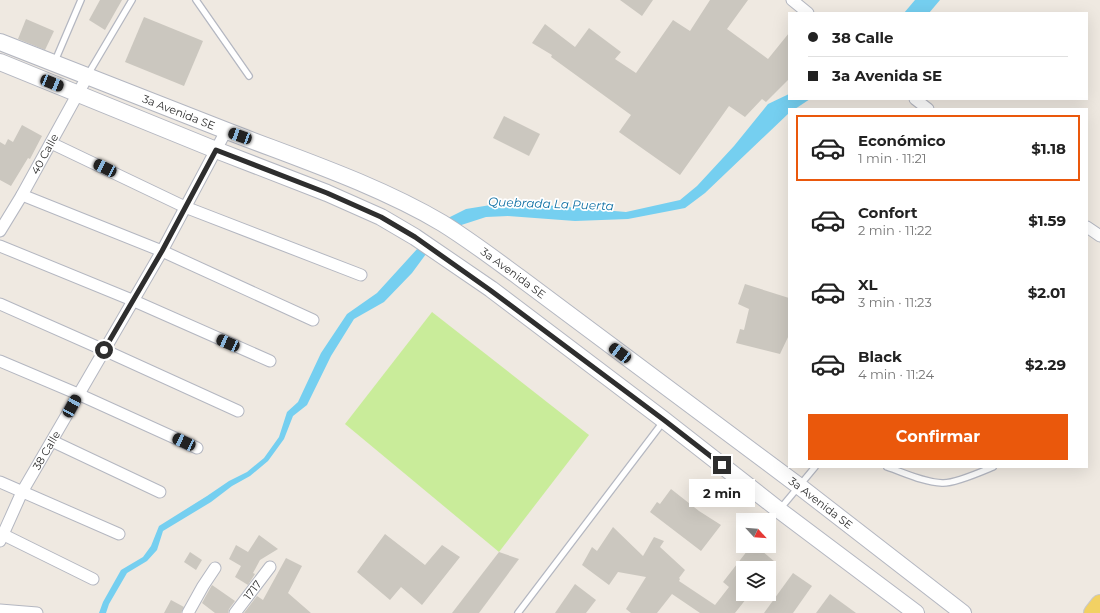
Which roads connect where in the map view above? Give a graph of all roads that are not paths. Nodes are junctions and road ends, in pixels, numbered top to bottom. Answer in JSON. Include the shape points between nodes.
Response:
{"nodes":[{"id":1,"x":81,"y":0,"type":"edge"},
{"id":2,"x":132,"y":0,"type":"edge"},
{"id":3,"x":196,"y":0,"type":"edge"},
{"id":4,"x":792,"y":0,"type":"edge"},
{"id":5,"x":807,"y":12,"type":"edge"},
{"id":6,"x":0,"y":42,"type":"edge"},
{"id":7,"x":0,"y":62,"type":"edge"},
{"id":8,"x":54,"y":63,"type":"junction"},
{"id":9,"x":249,"y":76,"type":"dead end"},
{"id":10,"x":87,"y":77,"type":"junction"},
{"id":11,"x":78,"y":94,"type":"junction"},
{"id":12,"x":916,"y":100,"type":"edge"},
{"id":13,"x":927,"y":108,"type":"edge"},
{"id":14,"x":226,"y":131,"type":"junction"},
{"id":15,"x":51,"y":143,"type":"junction"},
{"id":16,"x":216,"y":150,"type":"junction"},
{"id":17,"x":22,"y":195,"type":"junction"},
{"id":18,"x":185,"y":207,"type":"junction"},
{"id":19,"x":1088,"y":228,"type":"edge"},
{"id":20,"x":0,"y":230,"type":"edge"},
{"id":21,"x":1100,"y":236,"type":"edge"},
{"id":22,"x":0,"y":246,"type":"edge"},
{"id":23,"x":162,"y":251,"type":"junction"},
{"id":24,"x":362,"y":275,"type":"dead end"},
{"id":25,"x":132,"y":300,"type":"junction"},
{"id":26,"x":0,"y":304,"type":"edge"},
{"id":27,"x":314,"y":320,"type":"dead end"},
{"id":28,"x":104,"y":350,"type":"junction"},
{"id":29,"x":0,"y":361,"type":"edge"},
{"id":30,"x":270,"y":361,"type":"dead end"},
{"id":31,"x":78,"y":394,"type":"junction"},
{"id":32,"x":238,"y":411,"type":"dead end"},
{"id":33,"x":664,"y":420,"type":"junction"},
{"id":34,"x":52,"y":441,"type":"junction"},
{"id":35,"x":197,"y":448,"type":"dead end"},
{"id":36,"x":814,"y":468,"type":"edge"},
{"id":37,"x":890,"y":468,"type":"edge"},
{"id":38,"x":989,"y":468,"type":"edge"},
{"id":39,"x":0,"y":482,"type":"edge"},
{"id":40,"x":799,"y":486,"type":"junction"},
{"id":41,"x":22,"y":492,"type":"junction"},
{"id":42,"x":160,"y":492,"type":"dead end"},
{"id":43,"x":779,"y":510,"type":"junction"},
{"id":44,"x":119,"y":534,"type":"dead end"},
{"id":45,"x":2,"y":538,"type":"edge"},
{"id":46,"x":270,"y":567,"type":"dead end"},
{"id":47,"x":215,"y":568,"type":"dead end"},
{"id":48,"x":93,"y":579,"type":"dead end"},
{"id":49,"x":1100,"y":604,"type":"edge"},
{"id":50,"x":0,"y":610,"type":"edge"},
{"id":51,"x":37,"y":613,"type":"edge"},
{"id":52,"x":188,"y":613,"type":"edge"},
{"id":53,"x":235,"y":613,"type":"edge"},
{"id":54,"x":518,"y":613,"type":"edge"},
{"id":55,"x":916,"y":613,"type":"edge"},
{"id":56,"x":963,"y":613,"type":"edge"},
{"id":57,"x":1093,"y":613,"type":"edge"}],
"edges":[{"from":1,"to":8,"type":"lane"},
{"from":2,"to":10,"type":"lane"},
{"from":3,"to":9,"type":"lane"},
{"from":4,"to":5,"type":"street"},
{"from":6,"to":8,"type":"street","name":"3a Avenida SE"},
{"from":7,"to":11,"type":"street"},
{"from":8,"to":10,"type":"street","name":"3a Avenida SE"},
{"from":10,"to":11,"type":"street","name":"40 Calle"},
{"from":10,"to":14,"type":"street","name":"3a Avenida SE"},
{"from":11,"to":15,"type":"street","name":"40 Calle"},
{"from":11,"to":16,"type":"street"},
{"from":12,"to":13,"type":"street"},
{"from":14,"to":16,"type":"street","name":"38 Calle"},
{"from":14,"to":40,"type":"street","name":"3a Avenida SE","via":[[335,172],[441,223],[499,262]]},
{"from":15,"to":17,"type":"street","name":"40 Calle"},
{"from":15,"to":18,"type":"street"},
{"from":16,"to":18,"type":"street","name":"38 Calle"},
{"from":16,"to":33,"type":"street","via":[[327,193],[381,217],[415,237]]},
{"from":17,"to":20,"type":"street","name":"40 Calle"},
{"from":17,"to":23,"type":"street"},
{"from":18,"to":23,"type":"street","name":"38 Calle"},
{"from":18,"to":24,"type":"street"},
{"from":19,"to":21,"type":"street"},
{"from":22,"to":25,"type":"street"},
{"from":23,"to":25,"type":"street","name":"38 Calle"},
{"from":23,"to":27,"type":"street"},
{"from":25,"to":28,"type":"street","name":"38 Calle"},
{"from":25,"to":30,"type":"street"},
{"from":26,"to":28,"type":"street"},
{"from":28,"to":31,"type":"street","name":"38 Calle"},
{"from":28,"to":32,"type":"street"},
{"from":29,"to":31,"type":"street"},
{"from":31,"to":34,"type":"street","name":"38 Calle"},
{"from":31,"to":35,"type":"street"},
{"from":33,"to":43,"type":"street"},
{"from":33,"to":54,"type":"lane"},
{"from":34,"to":41,"type":"street","name":"38 Calle"},
{"from":34,"to":42,"type":"street"},
{"from":36,"to":40,"type":"lane"},
{"from":37,"to":38,"type":"lane","via":[[923,480],[943,483],[959,480]]},
{"from":39,"to":41,"type":"street"},
{"from":40,"to":43,"type":"lane"},
{"from":40,"to":56,"type":"street","name":"3a Avenida SE"},
{"from":41,"to":44,"type":"street"},
{"from":41,"to":45,"type":"street","name":"38 Calle"},
{"from":43,"to":55,"type":"street"},
{"from":45,"to":48,"type":"street"},
{"from":46,"to":53,"type":"street","name":"1717"},
{"from":47,"to":52,"type":"street"},
{"from":49,"to":57,"type":"main road"},
{"from":50,"to":51,"type":"street"}]}
